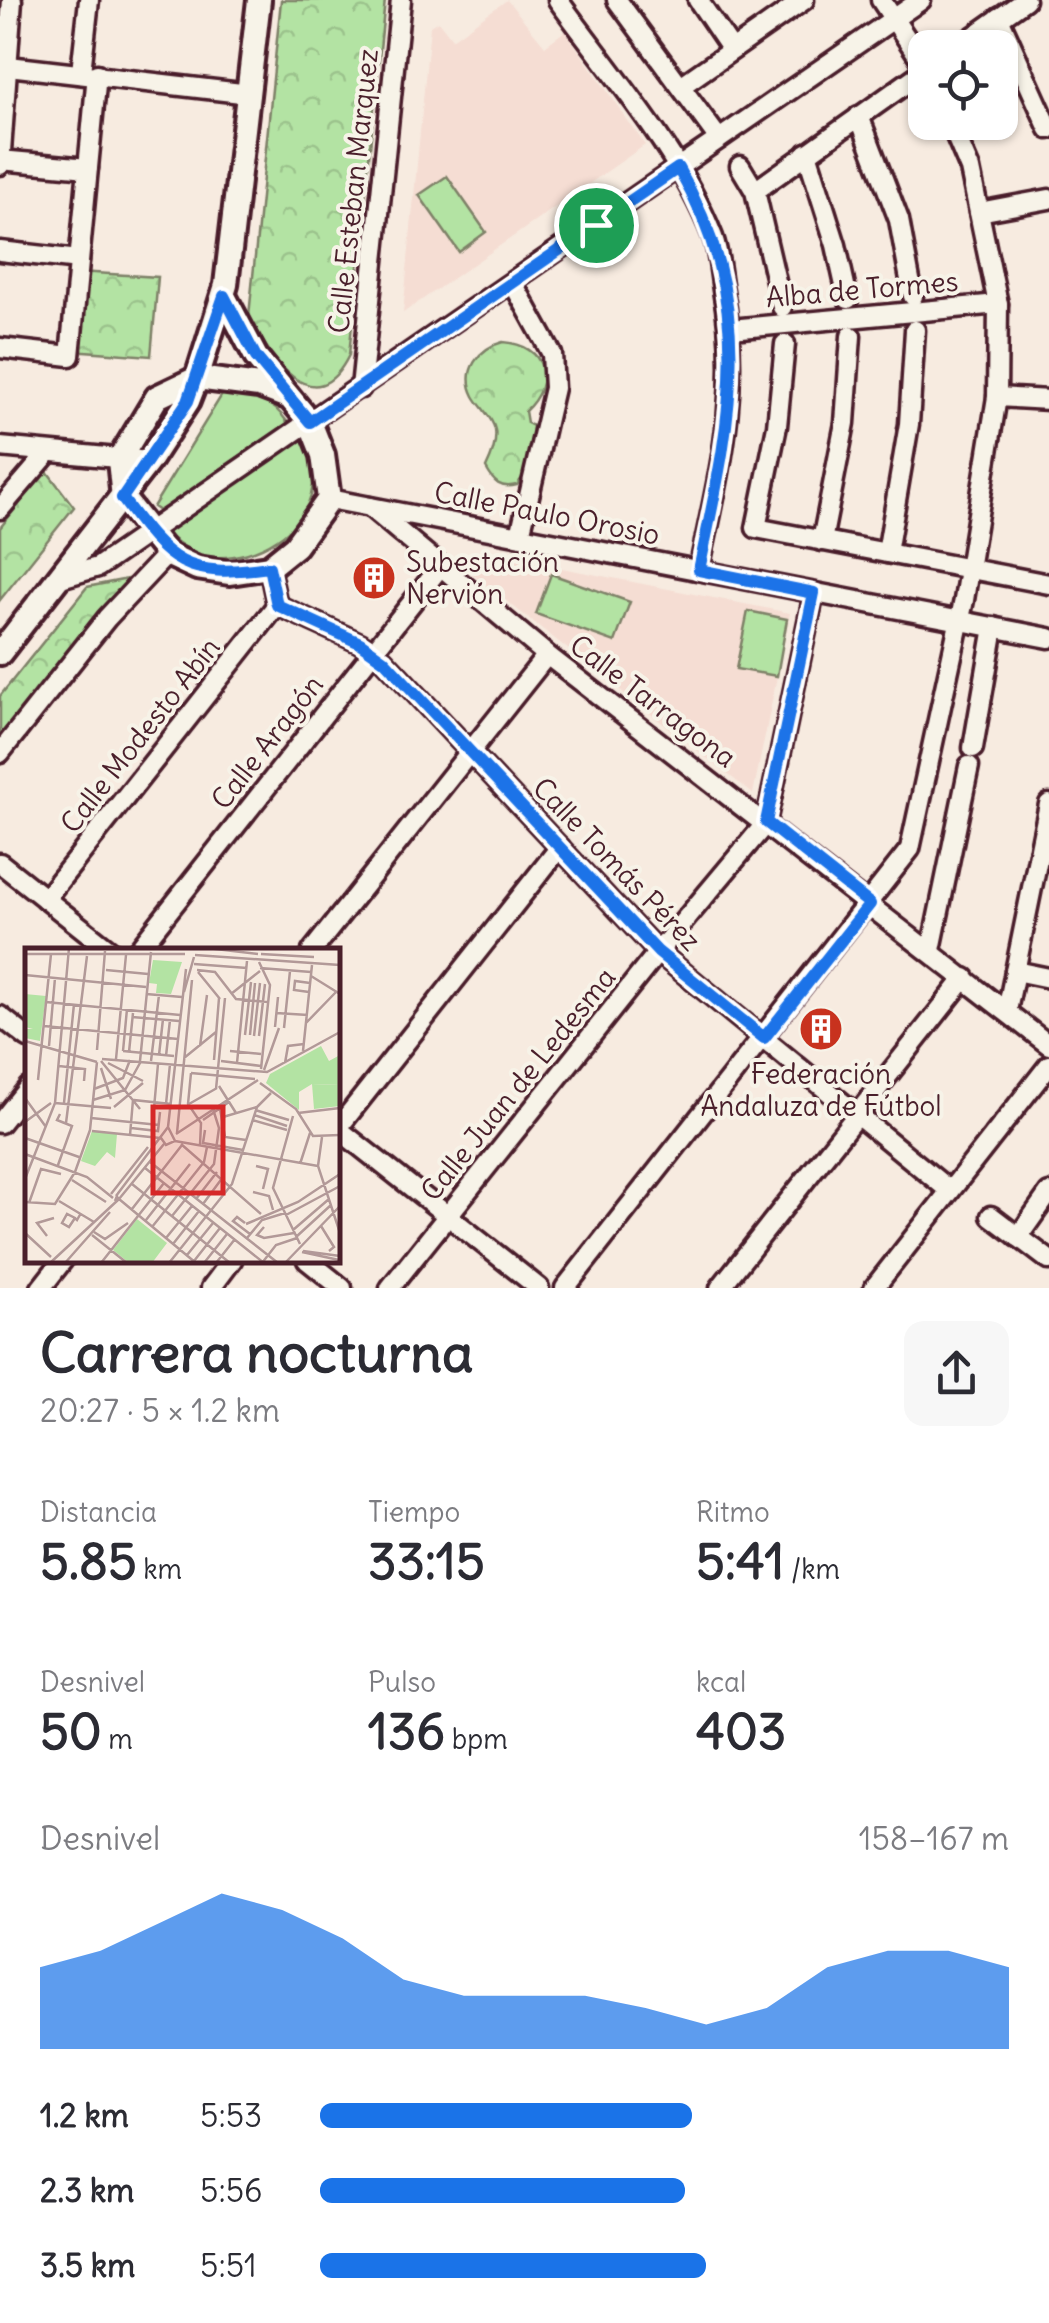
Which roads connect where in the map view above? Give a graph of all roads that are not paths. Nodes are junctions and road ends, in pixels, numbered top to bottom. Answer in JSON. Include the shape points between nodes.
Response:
{"nodes":[{"id":1,"x":12,"y":0,"type":"edge"},
{"id":2,"x":89,"y":0,"type":"edge"},
{"id":3,"x":259,"y":0,"type":"edge"},
{"id":4,"x":400,"y":0,"type":"edge"},
{"id":5,"x":558,"y":0,"type":"edge"},
{"id":6,"x":617,"y":0,"type":"edge"},
{"id":7,"x":698,"y":0,"type":"edge"},
{"id":8,"x":804,"y":0,"type":"edge"},
{"id":9,"x":881,"y":0,"type":"edge"},
{"id":10,"x":922,"y":0,"type":"edge"},
{"id":11,"x":1025,"y":0,"type":"edge"},
{"id":12,"x":778,"y":7,"type":"edge"},
{"id":13,"x":999,"y":18,"type":"junction"},
{"id":14,"x":894,"y":19,"type":"junction"},
{"id":15,"x":983,"y":30,"type":"edge"},
{"id":16,"x":908,"y":41,"type":"edge"},
{"id":17,"x":732,"y":50,"type":"junction"},
{"id":18,"x":3,"y":65,"type":"edge"},
{"id":19,"x":89,"y":73,"type":"junction"},
{"id":20,"x":908,"y":81,"type":"edge"},
{"id":21,"x":681,"y":86,"type":"junction"},
{"id":22,"x":250,"y":94,"type":"junction"},
{"id":23,"x":860,"y":116,"type":"junction"},
{"id":24,"x":1049,"y":128,"type":"edge"},
{"id":25,"x":719,"y":140,"type":"junction"},
{"id":26,"x":958,"y":140,"type":"edge"},
{"id":27,"x":807,"y":153,"type":"junction"},
{"id":28,"x":0,"y":161,"type":"edge"},
{"id":29,"x":740,"y":166,"type":"dead end"},
{"id":30,"x":88,"y":168,"type":"junction"},
{"id":31,"x":678,"y":168,"type":"junction"},
{"id":32,"x":755,"y":192,"type":"junction"},
{"id":33,"x":1049,"y":198,"type":"edge"},
{"id":34,"x":979,"y":212,"type":"junction"},
{"id":35,"x":0,"y":251,"type":"edge"},
{"id":36,"x":80,"y":260,"type":"junction"},
{"id":37,"x":512,"y":283,"type":"junction"},
{"id":38,"x":224,"y":296,"type":"junction"},
{"id":39,"x":913,"y":296,"type":"dead end"},
{"id":40,"x":848,"y":299,"type":"dead end"},
{"id":41,"x":998,"y":304,"type":"junction"},
{"id":42,"x":782,"y":307,"type":"dead end"},
{"id":43,"x":731,"y":329,"type":"junction"},
{"id":44,"x":916,"y":330,"type":"dead end"},
{"id":45,"x":851,"y":336,"type":"dead end"},
{"id":46,"x":785,"y":344,"type":"dead end"},
{"id":47,"x":0,"y":348,"type":"edge"},
{"id":48,"x":197,"y":378,"type":"junction"},
{"id":49,"x":361,"y":388,"type":"junction"},
{"id":50,"x":285,"y":396,"type":"junction"},
{"id":51,"x":997,"y":397,"type":"junction"},
{"id":52,"x":1049,"y":400,"type":"edge"},
{"id":53,"x":310,"y":422,"type":"junction"},
{"id":54,"x":0,"y":447,"type":"edge"},
{"id":55,"x":48,"y":453,"type":"junction"},
{"id":56,"x":119,"y":460,"type":"junction"},
{"id":57,"x":149,"y":461,"type":"junction"},
{"id":58,"x":122,"y":498,"type":"junction"},
{"id":59,"x":329,"y":500,"type":"junction"},
{"id":60,"x":370,"y":506,"type":"junction"},
{"id":61,"x":0,"y":509,"type":"edge"},
{"id":62,"x":433,"y":518,"type":"junction"},
{"id":63,"x":147,"y":532,"type":"junction"},
{"id":64,"x":520,"y":535,"type":"junction"},
{"id":65,"x":822,"y":540,"type":"junction"},
{"id":66,"x":419,"y":550,"type":"junction"},
{"id":67,"x":888,"y":553,"type":"junction"},
{"id":68,"x":166,"y":554,"type":"junction"},
{"id":69,"x":269,"y":567,"type":"junction"},
{"id":70,"x":440,"y":568,"type":"junction"},
{"id":71,"x":970,"y":568,"type":"junction"},
{"id":72,"x":699,"y":570,"type":"junction"},
{"id":73,"x":56,"y":579,"type":"junction"},
{"id":74,"x":1049,"y":584,"type":"edge"},
{"id":75,"x":814,"y":593,"type":"junction"},
{"id":76,"x":277,"y":605,"type":"junction"},
{"id":77,"x":960,"y":620,"type":"junction"},
{"id":78,"x":994,"y":626,"type":"junction"},
{"id":79,"x":1049,"y":638,"type":"edge"},
{"id":80,"x":373,"y":651,"type":"junction"},
{"id":81,"x":0,"y":653,"type":"edge"},
{"id":82,"x":547,"y":655,"type":"junction"},
{"id":83,"x":470,"y":751,"type":"junction"},
{"id":84,"x":0,"y":752,"type":"edge"},
{"id":85,"x":1049,"y":804,"type":"edge"},
{"id":86,"x":766,"y":822,"type":"junction"},
{"id":87,"x":560,"y":847,"type":"junction"},
{"id":88,"x":0,"y":863,"type":"edge"},
{"id":89,"x":45,"y":899,"type":"junction"},
{"id":90,"x":870,"y":904,"type":"junction"},
{"id":91,"x":108,"y":948,"type":"edge"},
{"id":92,"x":138,"y":948,"type":"edge"},
{"id":93,"x":314,"y":948,"type":"edge"},
{"id":94,"x":930,"y":950,"type":"junction"},
{"id":95,"x":658,"y":952,"type":"junction"},
{"id":96,"x":1015,"y":971,"type":"junction"},
{"id":97,"x":965,"y":978,"type":"junction"},
{"id":98,"x":1049,"y":978,"type":"edge"},
{"id":99,"x":1007,"y":1011,"type":"junction"},
{"id":100,"x":0,"y":1016,"type":"edge"},
{"id":101,"x":25,"y":1036,"type":"edge"},
{"id":102,"x":764,"y":1038,"type":"junction"},
{"id":103,"x":1049,"y":1045,"type":"edge"},
{"id":104,"x":1049,"y":1065,"type":"edge"},
{"id":105,"x":25,"y":1092,"type":"edge"},
{"id":106,"x":857,"y":1115,"type":"junction"},
{"id":107,"x":0,"y":1123,"type":"edge"},
{"id":108,"x":340,"y":1125,"type":"edge"},
{"id":109,"x":340,"y":1130,"type":"edge"},
{"id":110,"x":950,"y":1191,"type":"junction"},
{"id":111,"x":1048,"y":1199,"type":"edge"},
{"id":112,"x":448,"y":1216,"type":"junction"},
{"id":113,"x":992,"y":1216,"type":"dead end"},
{"id":114,"x":1018,"y":1236,"type":"junction"},
{"id":115,"x":1049,"y":1260,"type":"edge"},
{"id":116,"x":61,"y":1263,"type":"edge"},
{"id":117,"x":230,"y":1263,"type":"edge"},
{"id":118,"x":312,"y":1263,"type":"edge"},
{"id":119,"x":41,"y":1288,"type":"edge"},
{"id":120,"x":210,"y":1288,"type":"edge"},
{"id":121,"x":342,"y":1288,"type":"edge"},
{"id":122,"x":390,"y":1288,"type":"edge"},
{"id":123,"x":539,"y":1288,"type":"edge"},
{"id":124,"x":565,"y":1288,"type":"edge"},
{"id":125,"x":720,"y":1288,"type":"edge"},
{"id":126,"x":874,"y":1288,"type":"edge"}],
"edges":[{"from":1,"to":18,"type":"street"},
{"from":2,"to":19,"type":"street"},
{"from":3,"to":22,"type":"main road"},
{"from":4,"to":49,"type":"street","name":"Calle Esteban Marquez"},
{"from":5,"to":31,"type":"street"},
{"from":6,"to":21,"type":"street"},
{"from":7,"to":17,"type":"street"},
{"from":8,"to":12,"type":"street"},
{"from":9,"to":14,"type":"street"},
{"from":10,"to":14,"type":"street"},
{"from":11,"to":13,"type":"street"},
{"from":12,"to":17,"type":"street"},
{"from":13,"to":15,"type":"street"},
{"from":13,"to":24,"type":"street"},
{"from":14,"to":16,"type":"street"},
{"from":14,"to":25,"type":"street"},
{"from":17,"to":21,"type":"street"},
{"from":18,"to":19,"type":"street"},
{"from":18,"to":28,"type":"street"},
{"from":19,"to":22,"type":"street"},
{"from":19,"to":30,"type":"street"},
{"from":20,"to":23,"type":"street"},
{"from":21,"to":25,"type":"street"},
{"from":22,"to":38,"type":"main road"},
{"from":23,"to":27,"type":"street"},
{"from":23,"to":39,"type":"street","via":[[899,220]]},
{"from":25,"to":31,"type":"street"},
{"from":26,"to":34,"type":"street"},
{"from":27,"to":32,"type":"street"},
{"from":27,"to":40,"type":"street"},
{"from":28,"to":30,"type":"street"},
{"from":29,"to":32,"type":"street"},
{"from":30,"to":36,"type":"street"},
{"from":31,"to":37,"type":"street"},
{"from":31,"to":43,"type":"street","via":[[714,240]]},
{"from":32,"to":42,"type":"street"},
{"from":33,"to":34,"type":"street"},
{"from":34,"to":41,"type":"street"},
{"from":35,"to":36,"type":"street"},
{"from":36,"to":47,"type":"street","via":[[70,356]]},
{"from":37,"to":49,"type":"street"},
{"from":37,"to":64,"type":"street","via":[[552,354],[554,388]]},
{"from":38,"to":48,"type":"main road"},
{"from":38,"to":50,"type":"main road"},
{"from":41,"to":43,"type":"street","name":"Alba de Tormes"},
{"from":41,"to":51,"type":"street"},
{"from":43,"to":72,"type":"street","via":[[728,419]]},
{"from":44,"to":67,"type":"street"},
{"from":45,"to":65,"type":"street","via":[[845,423]]},
{"from":46,"to":65,"type":"street","via":[[778,426],[756,528]]},
{"from":48,"to":50,"type":"main road"},
{"from":48,"to":56,"type":"main road","via":[[157,397]]},
{"from":48,"to":57,"type":"main road"},
{"from":49,"to":53,"type":"street"},
{"from":50,"to":53,"type":"main road"},
{"from":51,"to":52,"type":"street"},
{"from":51,"to":71,"type":"street"},
{"from":53,"to":59,"type":"main road","via":[[324,454]]},
{"from":53,"to":63,"type":"street"},
{"from":54,"to":55,"type":"street"},
{"from":55,"to":56,"type":"street"},
{"from":55,"to":61,"type":"street"},
{"from":56,"to":57,"type":"street"},
{"from":56,"to":58,"type":"main road"},
{"from":57,"to":58,"type":"main road"},
{"from":58,"to":63,"type":"main road"},
{"from":58,"to":73,"type":"main road"},
{"from":59,"to":60,"type":"street","name":"Calle Paulo Orosio"},
{"from":59,"to":69,"type":"main road","via":[[295,546]]},
{"from":60,"to":62,"type":"street","name":"Calle Paulo Orosio"},
{"from":60,"to":66,"type":"street","name":"Calle Tarragona"},
{"from":62,"to":64,"type":"street","name":"Calle Paulo Orosio"},
{"from":62,"to":66,"type":"street"},
{"from":63,"to":68,"type":"main road"},
{"from":63,"to":73,"type":"street","via":[[98,568]]},
{"from":64,"to":72,"type":"street","name":"Calle Paulo Orosio"},
{"from":65,"to":67,"type":"street"},
{"from":66,"to":70,"type":"street","name":"Calle Tarragona"},
{"from":67,"to":71,"type":"street"},
{"from":68,"to":69,"type":"main road","via":[[230,573]]},
{"from":68,"to":84,"type":"street"},
{"from":69,"to":76,"type":"street"},
{"from":70,"to":80,"type":"street","name":"Calle Aragón"},
{"from":70,"to":82,"type":"street","name":"Calle Tarragona"},
{"from":71,"to":74,"type":"street"},
{"from":71,"to":77,"type":"street"},
{"from":72,"to":75,"type":"street","name":"Calle Paulo Orosio"},
{"from":73,"to":81,"type":"main road"},
{"from":75,"to":77,"type":"street","name":"Calle Paulo Orosio"},
{"from":75,"to":86,"type":"street"},
{"from":76,"to":80,"type":"street","name":"Calle Tomás Pérez"},
{"from":76,"to":89,"type":"street","name":"Calle Modesto Abín"},
{"from":77,"to":78,"type":"street","name":"Calle Paulo Orosio"},
{"from":77,"to":90,"type":"street","via":[[910,850]]},
{"from":78,"to":79,"type":"street","name":"Calle Paulo Orosio"},
{"from":78,"to":94,"type":"street"},
{"from":80,"to":83,"type":"street","name":"Calle Tomás Pérez"},
{"from":80,"to":92,"type":"street","name":"Calle Aragón"},
{"from":82,"to":83,"type":"street"},
{"from":82,"to":86,"type":"street","name":"Calle Tarragona"},
{"from":83,"to":87,"type":"street","name":"Calle Tomás Pérez"},
{"from":83,"to":93,"type":"street"},
{"from":85,"to":96,"type":"street"},
{"from":86,"to":90,"type":"street","name":"Calle Tarragona"},
{"from":86,"to":95,"type":"street","name":"Calle Juan de Ledesma"},
{"from":87,"to":95,"type":"street","name":"Calle Tomás Pérez"},
{"from":87,"to":108,"type":"street"},
{"from":88,"to":89,"type":"street"},
{"from":89,"to":91,"type":"street"},
{"from":90,"to":94,"type":"street","name":"Calle Tarragona"},
{"from":90,"to":102,"type":"street"},
{"from":94,"to":97,"type":"street","name":"Calle Tarragona"},
{"from":95,"to":102,"type":"street","name":"Calle Tomás Pérez"},
{"from":95,"to":112,"type":"street","name":"Calle Juan de Ledesma"},
{"from":96,"to":98,"type":"street"},
{"from":96,"to":99,"type":"street"},
{"from":97,"to":99,"type":"street","name":"Calle Tarragona"},
{"from":97,"to":106,"type":"street"},
{"from":99,"to":103,"type":"street","name":"Calle Tarragona"},
{"from":100,"to":101,"type":"street"},
{"from":102,"to":106,"type":"street","name":"Calle Tomás Pérez"},
{"from":102,"to":124,"type":"street"},
{"from":104,"to":110,"type":"street"},
{"from":105,"to":107,"type":"street"},
{"from":106,"to":110,"type":"street","name":"Calle Tomás Pérez"},
{"from":106,"to":125,"type":"street"},
{"from":109,"to":112,"type":"street"},
{"from":110,"to":126,"type":"street"},
{"from":111,"to":114,"type":"street"},
{"from":112,"to":122,"type":"street","name":"Calle Juan de Ledesma"},
{"from":112,"to":123,"type":"street"},
{"from":113,"to":114,"type":"street"},
{"from":114,"to":115,"type":"street"},
{"from":116,"to":119,"type":"street"},
{"from":117,"to":120,"type":"street"},
{"from":118,"to":121,"type":"street"}]}
